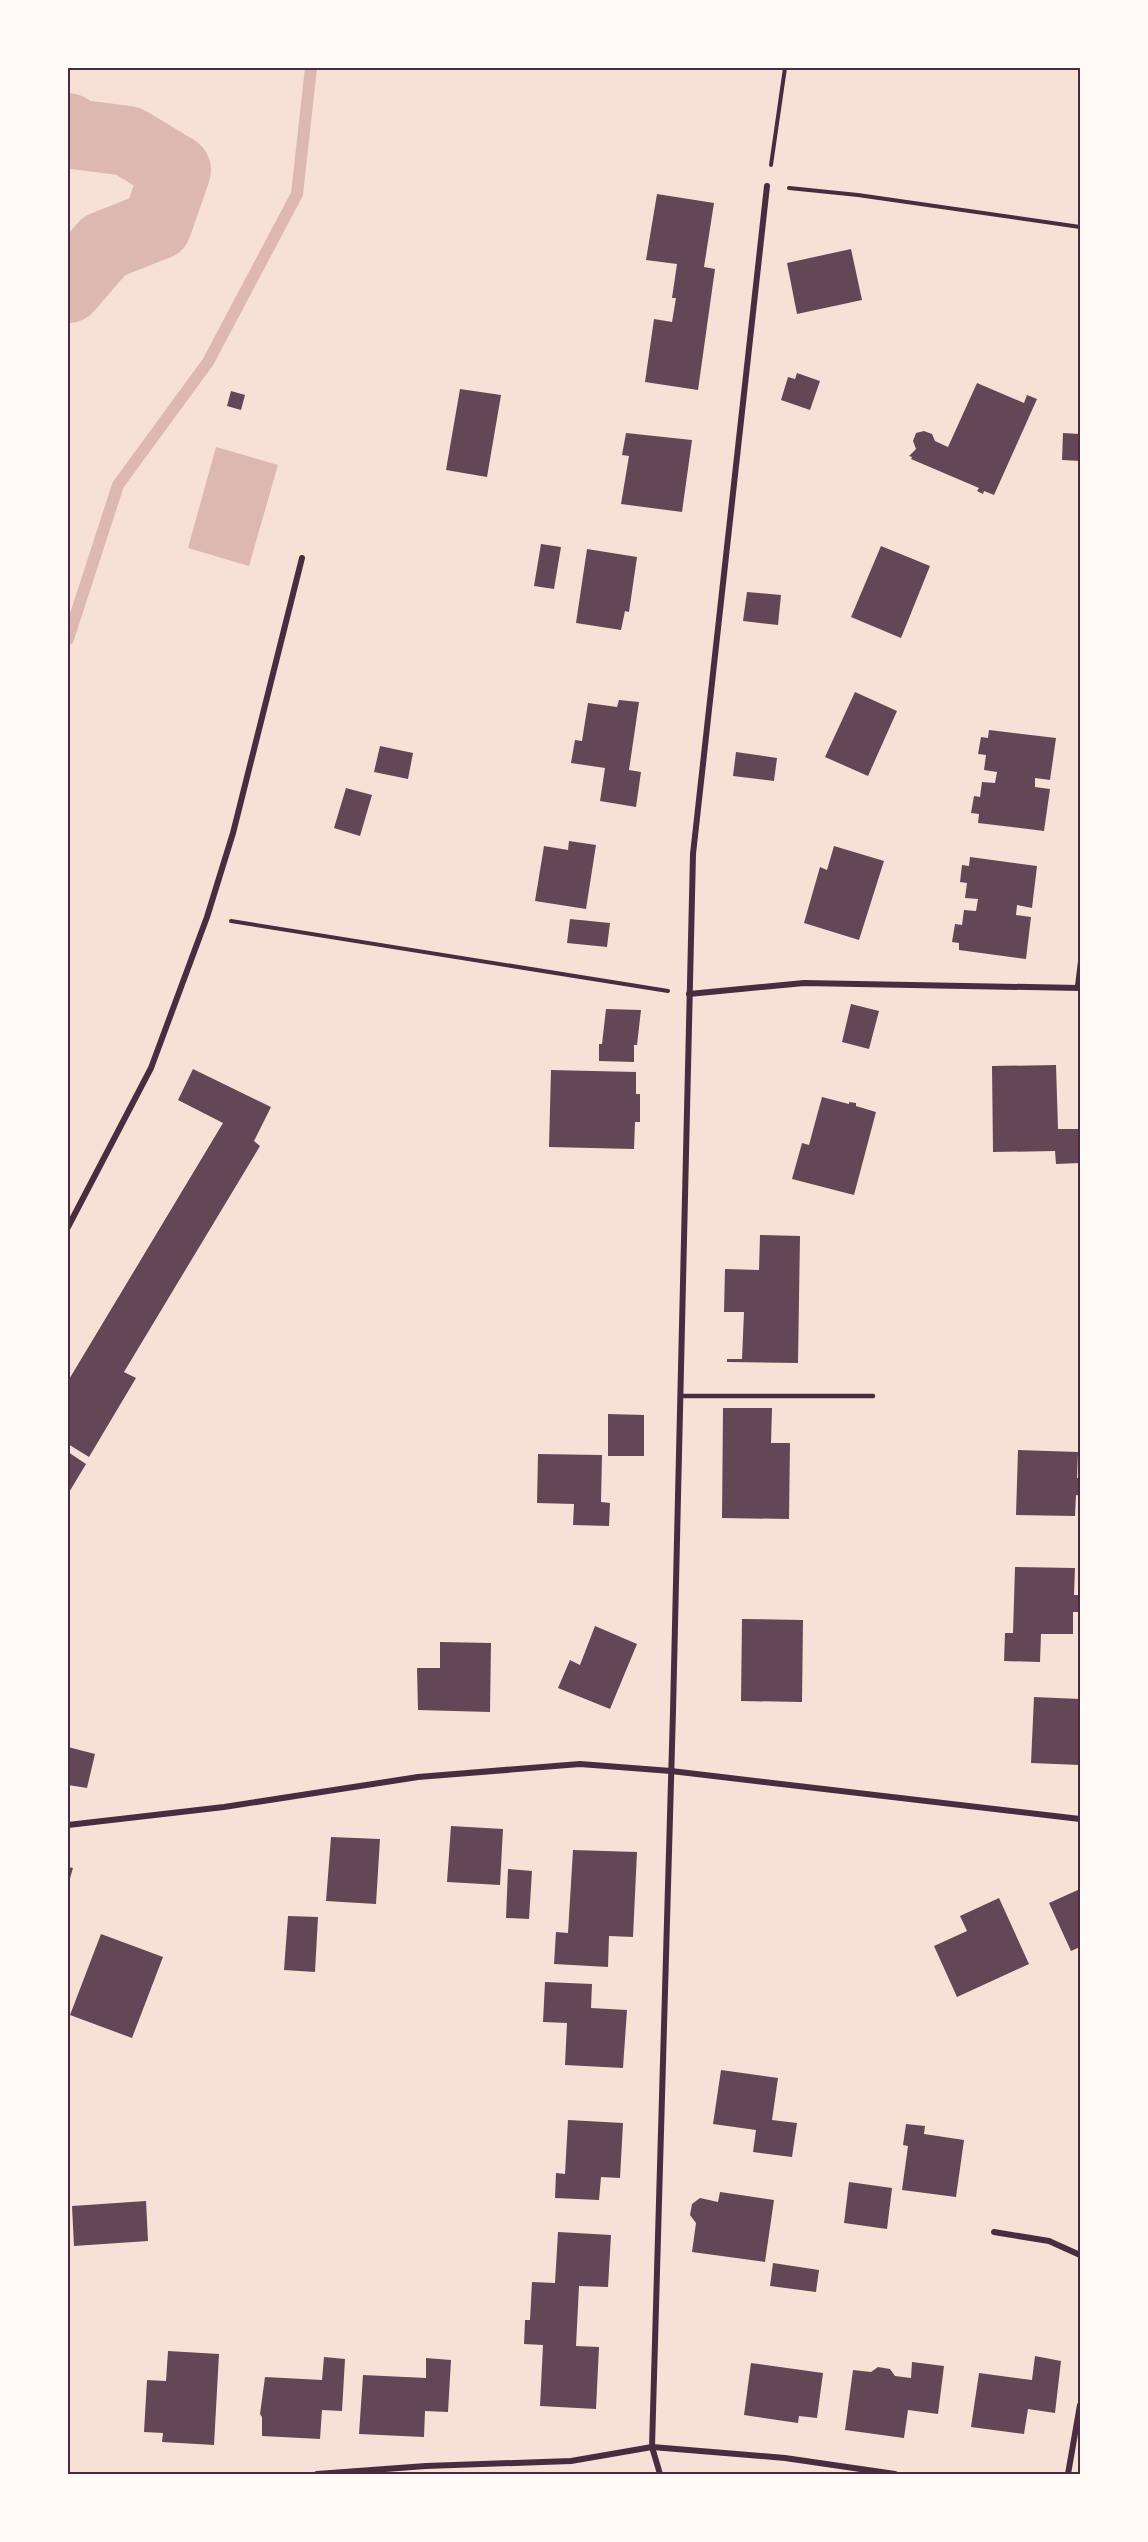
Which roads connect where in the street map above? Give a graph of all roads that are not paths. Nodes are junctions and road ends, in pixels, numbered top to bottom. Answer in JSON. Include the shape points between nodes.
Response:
{"nodes":[{"id":1,"x":767,"y":186,"type":"road end"},
{"id":2,"x":302,"y":558,"type":"dead end"},
{"id":3,"x":1080,"y":963,"type":"edge"},
{"id":4,"x":1078,"y":988,"type":"edge"},
{"id":5,"x":688,"y":994,"type":"junction"},
{"id":6,"x":68,"y":1227,"type":"edge"},
{"id":7,"x":680,"y":1396,"type":"junction"},
{"id":8,"x":873,"y":1396,"type":"dead end"},
{"id":9,"x":671,"y":1771,"type":"junction"},
{"id":10,"x":1080,"y":1819,"type":"edge"},
{"id":11,"x":68,"y":1824,"type":"edge"},
{"id":12,"x":994,"y":2232,"type":"dead end"},
{"id":13,"x":1080,"y":2256,"type":"edge"},
{"id":14,"x":1080,"y":2405,"type":"edge"},
{"id":15,"x":652,"y":2447,"type":"junction"},
{"id":16,"x":317,"y":2475,"type":"edge"},
{"id":17,"x":660,"y":2475,"type":"edge"},
{"id":18,"x":895,"y":2475,"type":"edge"},
{"id":19,"x":1068,"y":2475,"type":"edge"}],
"edges":[{"from":1,"to":5,"type":"street","via":[[693,854]]},
{"from":2,"to":6,"type":"street","via":[[233,833],[207,917],[151,1068]]},
{"from":3,"to":4,"type":"lane"},
{"from":4,"to":5,"type":"street","via":[[804,983]]},
{"from":5,"to":7,"type":"street"},
{"from":7,"to":8,"type":"lane"},
{"from":7,"to":9,"type":"street"},
{"from":9,"to":10,"type":"street"},
{"from":9,"to":11,"type":"street","via":[[580,1764],[418,1777],[224,1807]]},
{"from":9,"to":15,"type":"street"},
{"from":12,"to":13,"type":"street","via":[[1049,2241]]},
{"from":14,"to":19,"type":"street"},
{"from":15,"to":16,"type":"street","via":[[571,2461]]},
{"from":15,"to":17,"type":"street"},
{"from":15,"to":18,"type":"street","via":[[785,2458]]}]}
